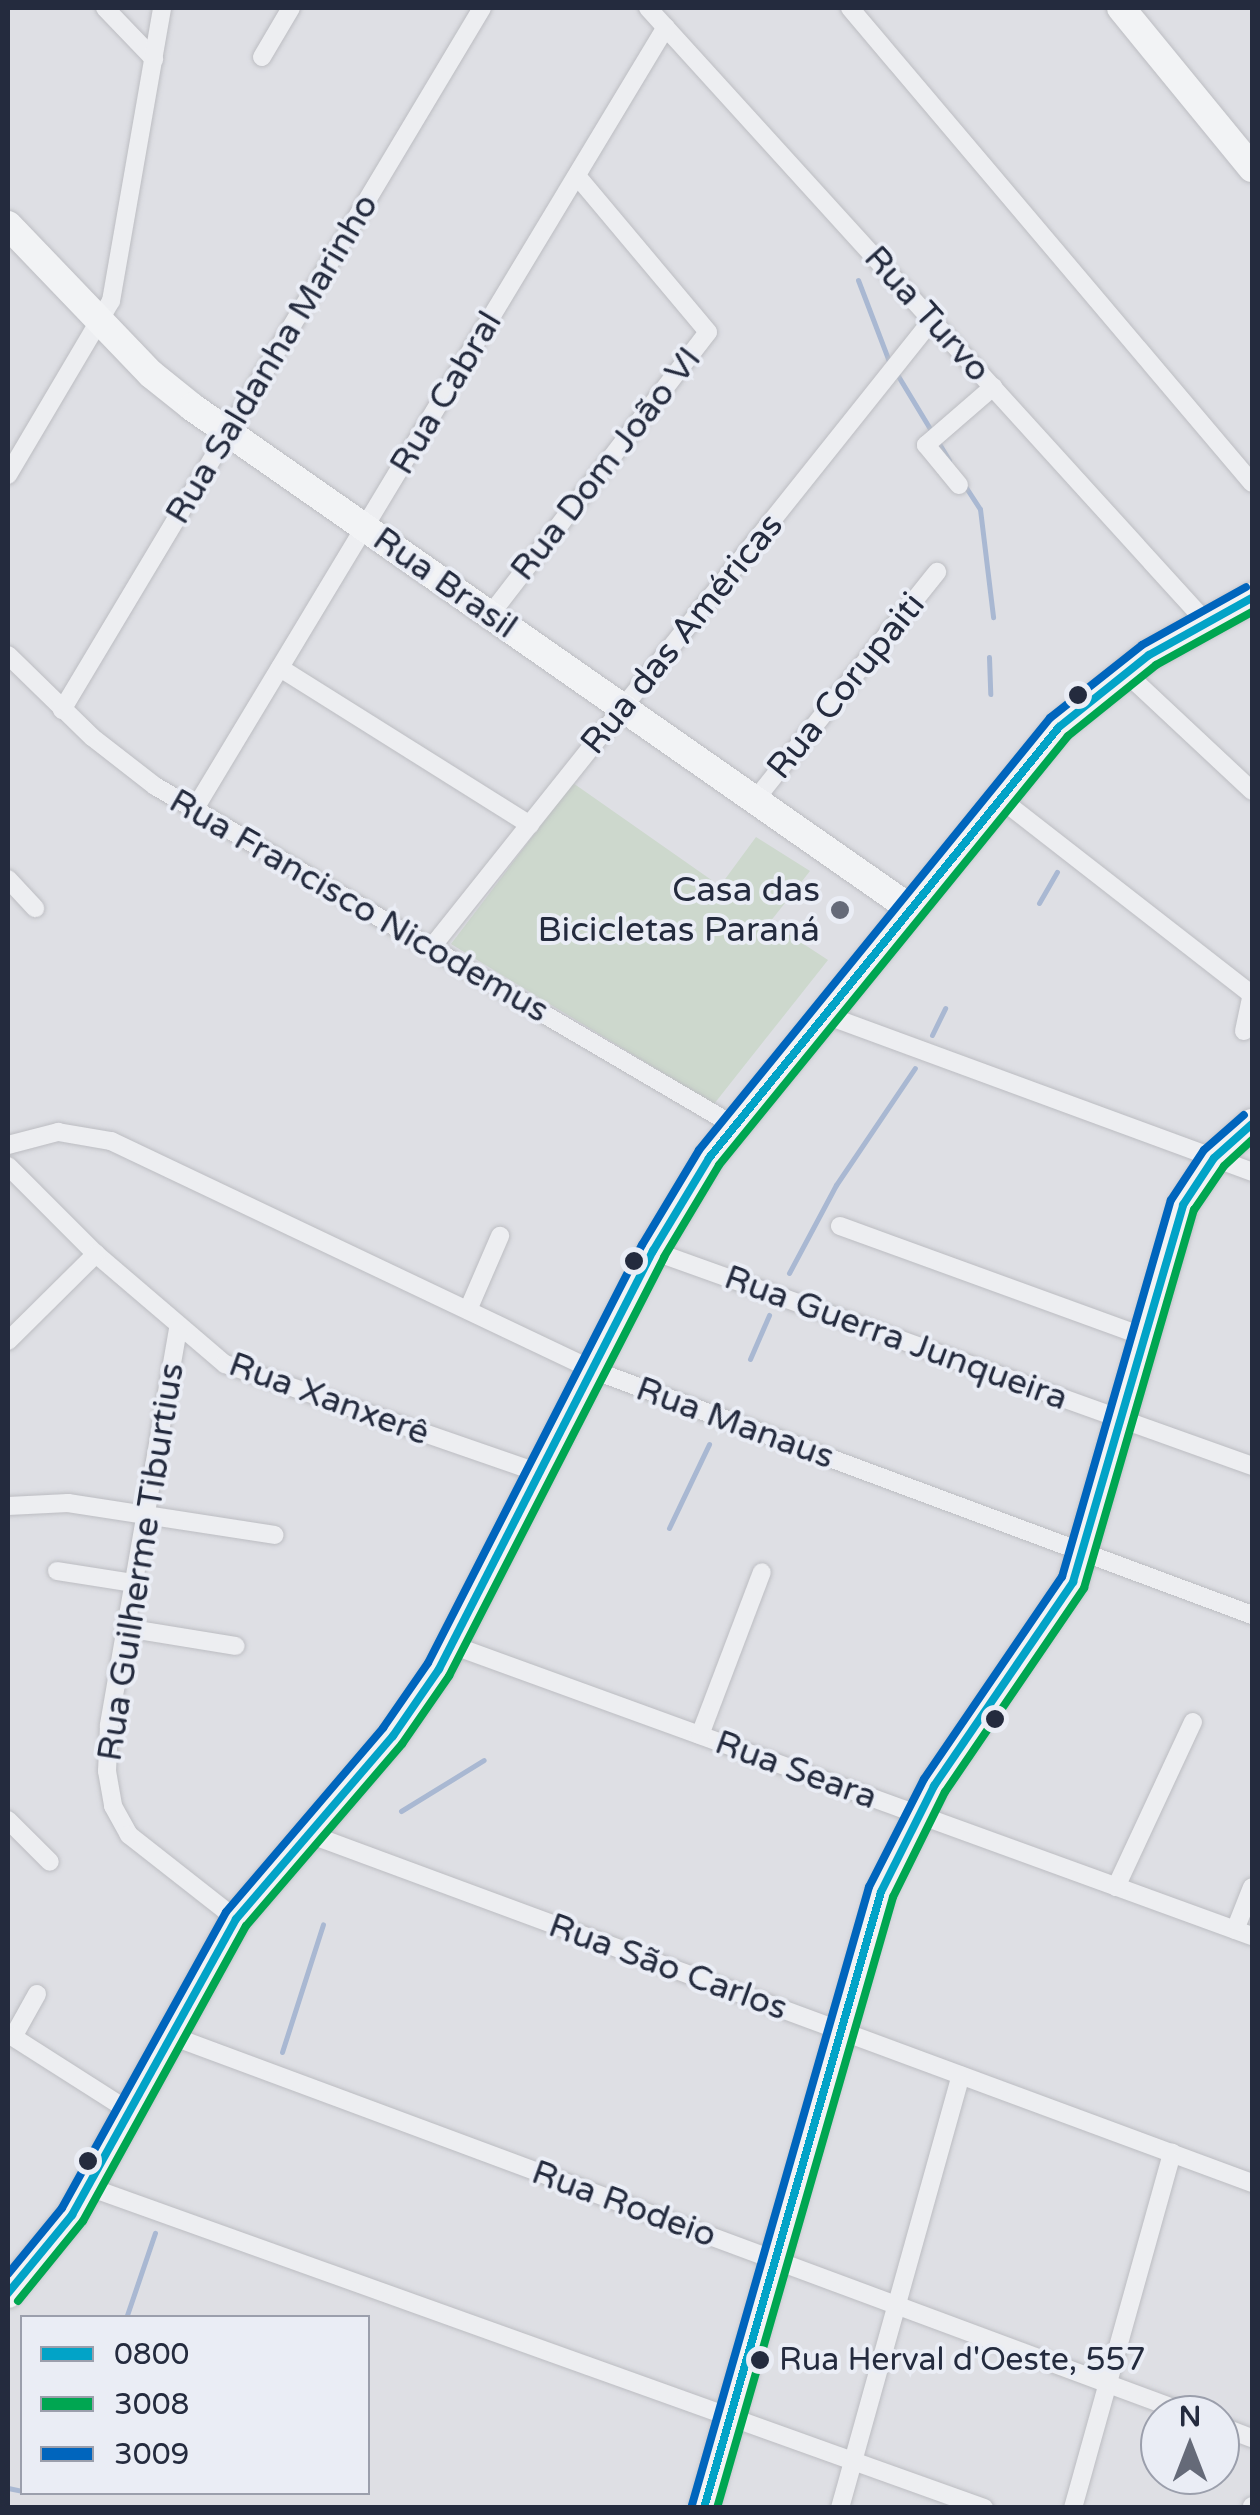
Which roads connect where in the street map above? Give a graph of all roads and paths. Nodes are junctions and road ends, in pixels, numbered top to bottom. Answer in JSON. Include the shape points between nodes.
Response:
{"nodes":[{"id":1,"x":105,"y":8,"type":"edge"},
{"id":2,"x":162,"y":8,"type":"edge"},
{"id":3,"x":291,"y":8,"type":"edge"},
{"id":4,"x":482,"y":8,"type":"edge"},
{"id":5,"x":648,"y":8,"type":"edge"},
{"id":6,"x":850,"y":8,"type":"edge"},
{"id":7,"x":1121,"y":8,"type":"edge"},
{"id":8,"x":666,"y":27,"type":"junction"},
{"id":9,"x":262,"y":57,"type":"dead end"},
{"id":10,"x":154,"y":59,"type":"junction"},
{"id":11,"x":1252,"y":168,"type":"edge"},
{"id":12,"x":576,"y":176,"type":"junction"},
{"id":13,"x":8,"y":225,"type":"edge"},
{"id":14,"x":932,"y":320,"type":"junction"},
{"id":15,"x":102,"y":324,"type":"junction"},
{"id":16,"x":993,"y":387,"type":"junction"},
{"id":17,"x":228,"y":432,"type":"junction"},
{"id":18,"x":8,"y":475,"type":"edge"},
{"id":19,"x":1252,"y":483,"type":"edge"},
{"id":20,"x":959,"y":485,"type":"dead end"},
{"id":21,"x":365,"y":527,"type":"junction"},
{"id":22,"x":937,"y":572,"type":"dead end"},
{"id":23,"x":1252,"y":598,"type":"edge"},
{"id":24,"x":490,"y":615,"type":"junction"},
{"id":25,"x":1205,"y":622,"type":"junction"},
{"id":26,"x":8,"y":655,"type":"edge"},
{"id":27,"x":280,"y":668,"type":"junction"},
{"id":28,"x":1125,"y":672,"type":"junction"},
{"id":29,"x":623,"y":708,"type":"junction"},
{"id":30,"x":62,"y":710,"type":"junction"},
{"id":31,"x":1252,"y":792,"type":"edge"},
{"id":32,"x":998,"y":796,"type":"junction"},
{"id":33,"x":755,"y":800,"type":"junction"},
{"id":34,"x":194,"y":810,"type":"junction"},
{"id":35,"x":530,"y":825,"type":"junction"},
{"id":36,"x":8,"y":879,"type":"edge"},
{"id":37,"x":35,"y":908,"type":"dead end"},
{"id":38,"x":910,"y":909,"type":"junction"},
{"id":39,"x":431,"y":948,"type":"junction"},
{"id":40,"x":1252,"y":995,"type":"edge"},
{"id":41,"x":823,"y":1014,"type":"junction"},
{"id":42,"x":1244,"y":1030,"type":"dead end"},
{"id":43,"x":1252,"y":1124,"type":"edge"},
{"id":44,"x":734,"y":1125,"type":"junction"},
{"id":45,"x":8,"y":1145,"type":"edge"},
{"id":46,"x":1214,"y":1158,"type":"junction"},
{"id":47,"x":8,"y":1166,"type":"edge"},
{"id":48,"x":1252,"y":1172,"type":"edge"},
{"id":49,"x":840,"y":1226,"type":"dead end"},
{"id":50,"x":500,"y":1236,"type":"dead end"},
{"id":51,"x":653,"y":1251,"type":"junction"},
{"id":52,"x":96,"y":1254,"type":"junction"},
{"id":53,"x":468,"y":1310,"type":"junction"},
{"id":54,"x":178,"y":1328,"type":"junction"},
{"id":55,"x":1145,"y":1337,"type":"junction"},
{"id":56,"x":8,"y":1341,"type":"edge"},
{"id":57,"x":593,"y":1370,"type":"junction"},
{"id":58,"x":1122,"y":1419,"type":"junction"},
{"id":59,"x":1252,"y":1466,"type":"edge"},
{"id":60,"x":540,"y":1473,"type":"junction"},
{"id":61,"x":8,"y":1506,"type":"edge"},
{"id":62,"x":144,"y":1514,"type":"junction"},
{"id":63,"x":275,"y":1535,"type":"dead end"},
{"id":64,"x":1084,"y":1552,"type":"junction"},
{"id":65,"x":57,"y":1571,"type":"dead end"},
{"id":66,"x":762,"y":1572,"type":"dead end"},
{"id":67,"x":133,"y":1583,"type":"junction"},
{"id":68,"x":1252,"y":1615,"type":"edge"},
{"id":69,"x":126,"y":1628,"type":"junction"},
{"id":70,"x":236,"y":1646,"type":"dead end"},
{"id":71,"x":452,"y":1646,"type":"junction"},
{"id":72,"x":1193,"y":1722,"type":"dead end"},
{"id":73,"x":700,"y":1735,"type":"junction"},
{"id":74,"x":917,"y":1814,"type":"junction"},
{"id":75,"x":8,"y":1820,"type":"edge"},
{"id":76,"x":309,"y":1834,"type":"junction"},
{"id":77,"x":50,"y":1862,"type":"dead end"},
{"id":78,"x":1116,"y":1886,"type":"junction"},
{"id":79,"x":1252,"y":1887,"type":"edge"},
{"id":80,"x":236,"y":1919,"type":"junction"},
{"id":81,"x":1244,"y":1933,"type":"edge"},
{"id":82,"x":37,"y":1994,"type":"dead end"},
{"id":83,"x":839,"y":2030,"type":"junction"},
{"id":84,"x":169,"y":2035,"type":"junction"},
{"id":85,"x":961,"y":2076,"type":"junction"},
{"id":86,"x":129,"y":2111,"type":"junction"},
{"id":87,"x":1172,"y":2153,"type":"junction"},
{"id":88,"x":1252,"y":2183,"type":"edge"},
{"id":89,"x":89,"y":2187,"type":"junction"},
{"id":90,"x":774,"y":2260,"type":"junction"},
{"id":91,"x":8,"y":2293,"type":"edge"},
{"id":92,"x":897,"y":2305,"type":"junction"},
{"id":93,"x":1108,"y":2384,"type":"junction"},
{"id":94,"x":1140,"y":2396,"type":"edge"},
{"id":95,"x":730,"y":2416,"type":"junction"},
{"id":96,"x":853,"y":2460,"type":"junction"},
{"id":97,"x":704,"y":2508,"type":"edge"},
{"id":98,"x":840,"y":2508,"type":"edge"},
{"id":99,"x":984,"y":2508,"type":"edge"},
{"id":100,"x":1074,"y":2508,"type":"edge"}],
"edges":[{"from":1,"to":10,"type":"street"},
{"from":2,"to":10,"type":"street"},
{"from":3,"to":9,"type":"street"},
{"from":4,"to":17,"type":"street","name":"Rua Saldanha Marinho"},
{"from":5,"to":8,"type":"street","name":"Rua Turvo"},
{"from":6,"to":19,"type":"street"},
{"from":7,"to":11,"type":"street"},
{"from":8,"to":12,"type":"street","name":"Rua Cabral"},
{"from":8,"to":14,"type":"street","name":"Rua Turvo"},
{"from":10,"to":15,"type":"street","via":[[116,284]]},
{"from":12,"to":21,"type":"street","name":"Rua Cabral"},
{"from":12,"to":24,"type":"street","name":"Rua Dom João VI","via":[[708,332]]},
{"from":13,"to":15,"type":"street","name":"Rua Brasil"},
{"from":14,"to":16,"type":"street","name":"Rua Turvo"},
{"from":14,"to":29,"type":"street","name":"Rua das Américas"},
{"from":15,"to":17,"type":"street","name":"Rua Brasil","via":[[152,374]]},
{"from":15,"to":18,"type":"street"},
{"from":16,"to":20,"type":"street","via":[[926,445]]},
{"from":16,"to":25,"type":"street","name":"Rua Turvo"},
{"from":17,"to":21,"type":"street","name":"Rua Brasil"},
{"from":17,"to":30,"type":"street","name":"Rua Saldanha Marinho"},
{"from":21,"to":24,"type":"street","name":"Rua Brasil"},
{"from":21,"to":27,"type":"street","name":"Rua Cabral"},
{"from":22,"to":33,"type":"street","name":"Rua Corupaiti"},
{"from":23,"to":25,"type":"main road"},
{"from":24,"to":29,"type":"street","name":"Rua Brasil"},
{"from":25,"to":28,"type":"main road"},
{"from":26,"to":30,"type":"street","name":"Rua Francisco Nicodemus"},
{"from":27,"to":34,"type":"street","name":"Rua Cabral"},
{"from":27,"to":35,"type":"street"},
{"from":28,"to":31,"type":"street"},
{"from":28,"to":32,"type":"main road","via":[[1059,728]]},
{"from":29,"to":33,"type":"street","name":"Rua Brasil"},
{"from":29,"to":35,"type":"street","name":"Rua das Américas"},
{"from":30,"to":34,"type":"street","name":"Rua Francisco Nicodemus"},
{"from":32,"to":38,"type":"main road"},
{"from":32,"to":40,"type":"street"},
{"from":33,"to":38,"type":"street","name":"Rua Brasil"},
{"from":34,"to":39,"type":"street","name":"Rua Francisco Nicodemus"},
{"from":35,"to":39,"type":"street","name":"Rua das Américas"},
{"from":36,"to":37,"type":"street"},
{"from":38,"to":41,"type":"main road"},
{"from":39,"to":44,"type":"street","name":"Rua Francisco Nicodemus"},
{"from":40,"to":42,"type":"street"},
{"from":41,"to":44,"type":"main road"},
{"from":41,"to":46,"type":"street"},
{"from":43,"to":46,"type":"main road"},
{"from":44,"to":51,"type":"main road"},
{"from":45,"to":53,"type":"street","name":"Rua Manaus","via":[[58,1132],[111,1141]]},
{"from":46,"to":48,"type":"street"},
{"from":46,"to":55,"type":"main road","via":[[1183,1205]]},
{"from":47,"to":52,"type":"street","name":"Rua Xanxerê"},
{"from":49,"to":55,"type":"street"},
{"from":50,"to":53,"type":"street"},
{"from":51,"to":57,"type":"main road"},
{"from":51,"to":58,"type":"street","name":"Rua Guerra Junqueira"},
{"from":52,"to":54,"type":"street","name":"Rua Xanxerê"},
{"from":52,"to":56,"type":"street"},
{"from":53,"to":57,"type":"street","name":"Rua Manaus"},
{"from":54,"to":60,"type":"street","name":"Rua Xanxerê","via":[[254,1378]]},
{"from":54,"to":62,"type":"street","name":"Rua Guilherme Tiburtius"},
{"from":55,"to":58,"type":"main road"},
{"from":57,"to":60,"type":"main road"},
{"from":57,"to":64,"type":"street","name":"Rua Manaus"},
{"from":58,"to":59,"type":"street","name":"Rua Guerra Junqueira"},
{"from":58,"to":64,"type":"main road"},
{"from":60,"to":71,"type":"main road"},
{"from":61,"to":62,"type":"street","via":[[49,1502]]},
{"from":62,"to":63,"type":"street"},
{"from":62,"to":67,"type":"street","name":"Rua Guilherme Tiburtius"},
{"from":64,"to":68,"type":"street","name":"Rua Manaus"},
{"from":64,"to":74,"type":"main road","via":[[1048,1624]]},
{"from":65,"to":67,"type":"street"},
{"from":66,"to":73,"type":"street"},
{"from":67,"to":69,"type":"street","name":"Rua Guilherme Tiburtius"},
{"from":69,"to":70,"type":"street"},
{"from":69,"to":80,"type":"street","name":"Rua Guilherme Tiburtius","via":[[106,1748],[114,1806],[141,1847]]},
{"from":71,"to":73,"type":"street","name":"Rua Seara"},
{"from":71,"to":76,"type":"main road","via":[[393,1736]]},
{"from":72,"to":78,"type":"street"},
{"from":73,"to":74,"type":"street","name":"Rua Seara"},
{"from":74,"to":78,"type":"street","name":"Rua Seara"},
{"from":74,"to":83,"type":"main road","via":[[881,1892]]},
{"from":75,"to":77,"type":"street"},
{"from":76,"to":80,"type":"main road"},
{"from":76,"to":83,"type":"street","name":"Rua São Carlos"},
{"from":78,"to":81,"type":"street","name":"Rua Seara"},
{"from":79,"to":81,"type":"street"},
{"from":80,"to":84,"type":"main road"},
{"from":82,"to":86,"type":"street","via":[[13,2037]]},
{"from":83,"to":85,"type":"street","name":"Rua São Carlos"},
{"from":83,"to":90,"type":"main road"},
{"from":84,"to":86,"type":"main road"},
{"from":84,"to":90,"type":"street","name":"Rua Rodeio"},
{"from":85,"to":87,"type":"street","name":"Rua São Carlos"},
{"from":85,"to":92,"type":"street"},
{"from":86,"to":89,"type":"main road"},
{"from":87,"to":88,"type":"street","name":"Rua São Carlos"},
{"from":87,"to":93,"type":"street"},
{"from":89,"to":91,"type":"main road"},
{"from":89,"to":95,"type":"street"},
{"from":90,"to":92,"type":"street","name":"Rua Rodeio"},
{"from":90,"to":95,"type":"main road"},
{"from":92,"to":93,"type":"street","name":"Rua Rodeio"},
{"from":92,"to":96,"type":"street"},
{"from":93,"to":94,"type":"street","name":"Rua Rodeio"},
{"from":93,"to":100,"type":"street"},
{"from":95,"to":96,"type":"street"},
{"from":95,"to":97,"type":"main road"},
{"from":96,"to":98,"type":"street"},
{"from":96,"to":99,"type":"street"}]}
